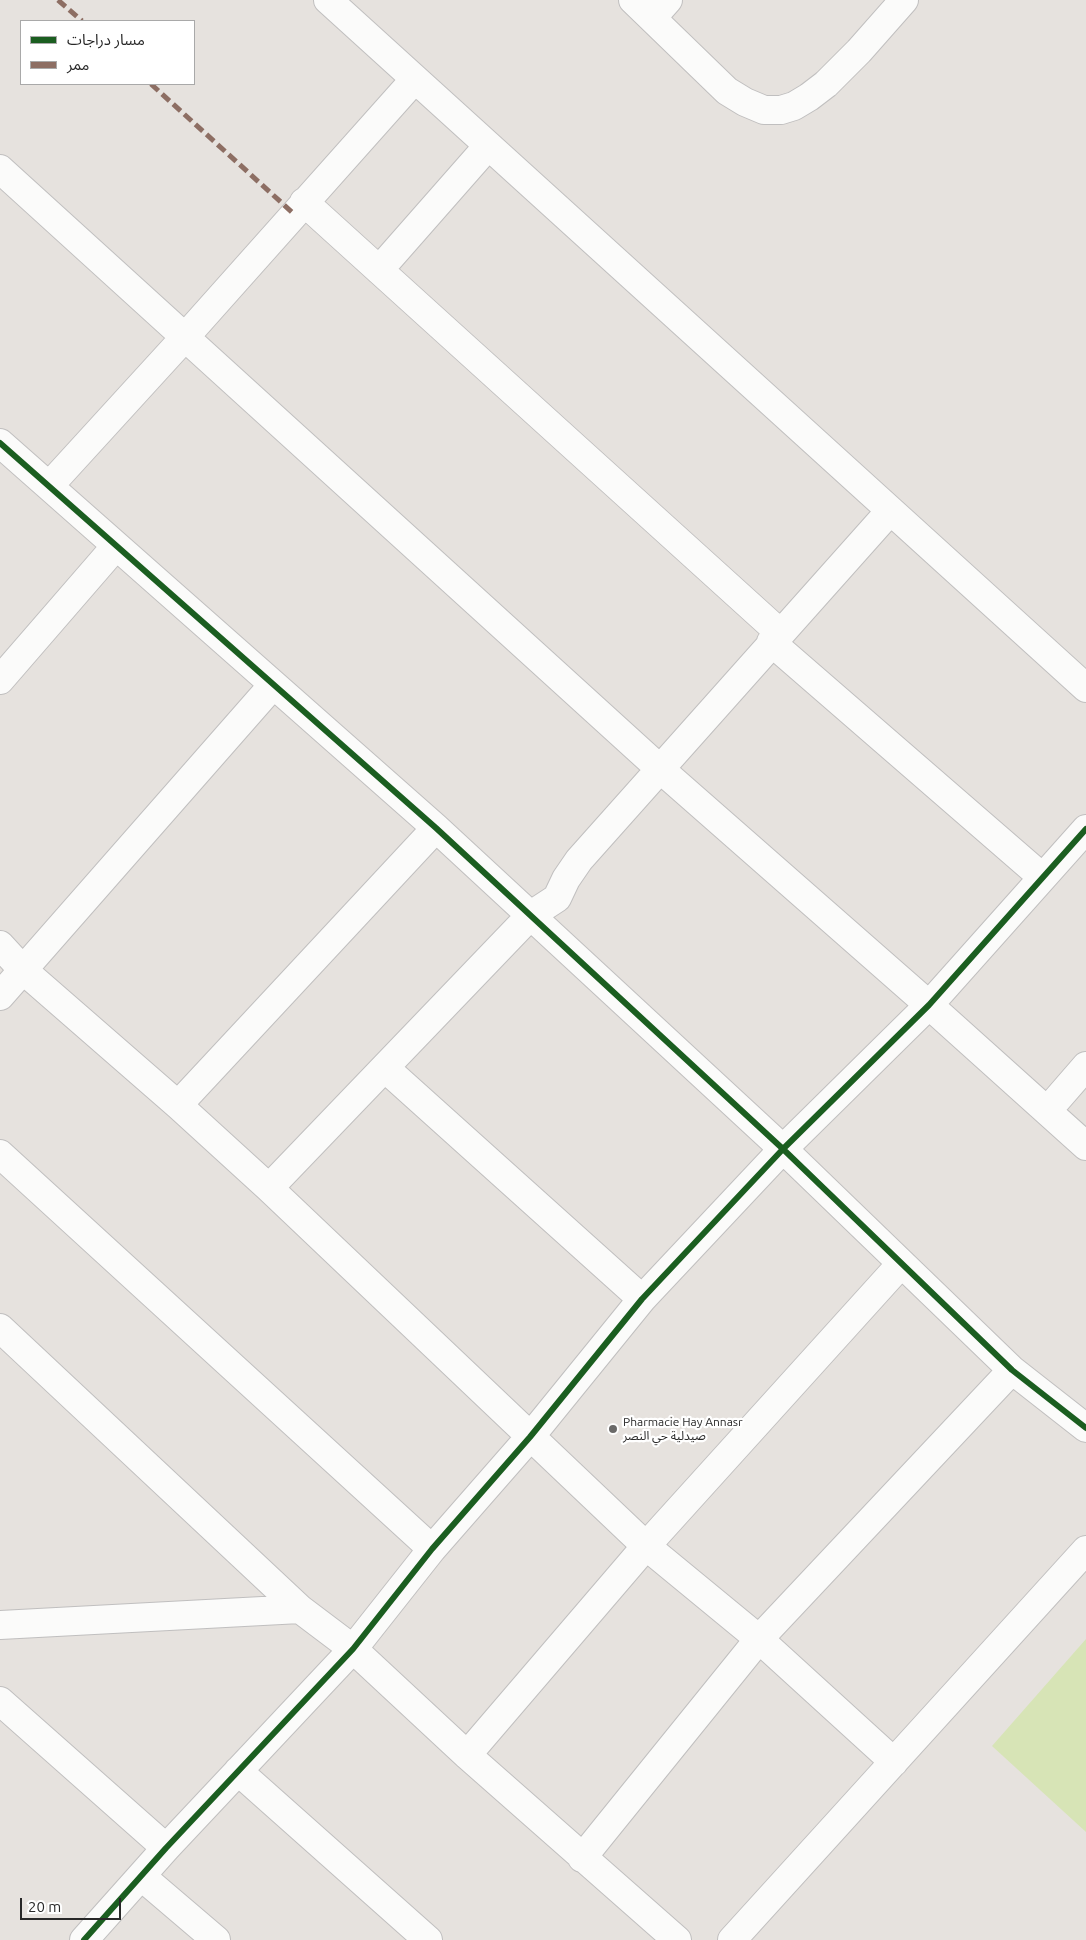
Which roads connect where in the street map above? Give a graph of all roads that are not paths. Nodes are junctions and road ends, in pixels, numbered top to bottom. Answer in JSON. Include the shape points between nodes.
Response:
{"nodes":[{"id":1,"x":328,"y":0,"type":"edge"},
{"id":2,"x":904,"y":0,"type":"edge"},
{"id":3,"x":651,"y":6,"type":"edge"},
{"id":4,"x":415,"y":79,"type":"junction"},
{"id":5,"x":488,"y":146,"type":"junction"},
{"id":6,"x":0,"y":169,"type":"edge"},
{"id":7,"x":304,"y":202,"type":"junction"},
{"id":8,"x":379,"y":270,"type":"junction"},
{"id":9,"x":186,"y":336,"type":"junction"},
{"id":10,"x":3,"y":452,"type":"edge"},
{"id":11,"x":49,"y":486,"type":"junction"},
{"id":12,"x":890,"y":510,"type":"junction"},
{"id":13,"x":116,"y":546,"type":"junction"},
{"id":14,"x":776,"y":637,"type":"junction"},
{"id":15,"x":0,"y":680,"type":"edge"},
{"id":16,"x":273,"y":685,"type":"junction"},
{"id":17,"x":1086,"y":688,"type":"edge"},
{"id":18,"x":659,"y":768,"type":"junction"},
{"id":19,"x":436,"y":828,"type":"junction"},
{"id":20,"x":1086,"y":829,"type":"edge"},
{"id":21,"x":1042,"y":877,"type":"junction"},
{"id":22,"x":531,"y":915,"type":"junction"},
{"id":23,"x":0,"y":945,"type":"edge"},
{"id":24,"x":23,"y":970,"type":"junction"},
{"id":25,"x":0,"y":996,"type":"edge"},
{"id":26,"x":929,"y":1005,"type":"junction"},
{"id":27,"x":1086,"y":1066,"type":"edge"},
{"id":28,"x":385,"y":1068,"type":"junction"},
{"id":29,"x":178,"y":1105,"type":"junction"},
{"id":30,"x":1047,"y":1110,"type":"junction"},
{"id":31,"x":1086,"y":1146,"type":"edge"},
{"id":32,"x":783,"y":1148,"type":"junction"},
{"id":33,"x":0,"y":1154,"type":"edge"},
{"id":34,"x":269,"y":1188,"type":"junction"},
{"id":35,"x":901,"y":1264,"type":"junction"},
{"id":36,"x":642,"y":1299,"type":"junction"},
{"id":37,"x":0,"y":1328,"type":"edge"},
{"id":38,"x":1012,"y":1370,"type":"junction"},
{"id":39,"x":1086,"y":1428,"type":"edge"},
{"id":40,"x":530,"y":1437,"type":"junction"},
{"id":41,"x":646,"y":1546,"type":"junction"},
{"id":42,"x":432,"y":1549,"type":"junction"},
{"id":43,"x":1086,"y":1550,"type":"edge"},
{"id":44,"x":300,"y":1609,"type":"junction"},
{"id":45,"x":0,"y":1625,"type":"edge"},
{"id":46,"x":759,"y":1639,"type":"junction"},
{"id":47,"x":353,"y":1649,"type":"junction"},
{"id":48,"x":0,"y":1701,"type":"edge"},
{"id":49,"x":467,"y":1755,"type":"junction"},
{"id":50,"x":894,"y":1762,"type":"junction"},
{"id":51,"x":238,"y":1771,"type":"junction"},
{"id":52,"x":166,"y":1848,"type":"junction"},
{"id":53,"x":582,"y":1858,"type":"junction"},
{"id":54,"x":141,"y":1876,"type":"junction"},
{"id":55,"x":84,"y":1940,"type":"edge"},
{"id":56,"x":216,"y":1940,"type":"edge"},
{"id":57,"x":428,"y":1940,"type":"edge"},
{"id":58,"x":677,"y":1940,"type":"edge"},
{"id":59,"x":732,"y":1940,"type":"edge"}],
"edges":[{"from":1,"to":4,"type":"street"},
{"from":2,"to":3,"type":"street","via":[[826,84],[794,106],[781,110],[764,110],[727,91]]},
{"from":4,"to":5,"type":"street"},
{"from":4,"to":7,"type":"street"},
{"from":5,"to":8,"type":"street"},
{"from":5,"to":12,"type":"street"},
{"from":6,"to":9,"type":"street"},
{"from":7,"to":8,"type":"street"},
{"from":7,"to":9,"type":"street"},
{"from":8,"to":14,"type":"street"},
{"from":9,"to":11,"type":"street"},
{"from":9,"to":18,"type":"street"},
{"from":10,"to":11,"type":"street"},
{"from":11,"to":13,"type":"street"},
{"from":12,"to":14,"type":"street"},
{"from":12,"to":17,"type":"street"},
{"from":13,"to":15,"type":"street"},
{"from":13,"to":16,"type":"street"},
{"from":14,"to":18,"type":"street"},
{"from":14,"to":21,"type":"street"},
{"from":16,"to":19,"type":"street"},
{"from":16,"to":24,"type":"street"},
{"from":18,"to":22,"type":"street","via":[[579,860],[556,898]]},
{"from":18,"to":26,"type":"street"},
{"from":19,"to":22,"type":"street"},
{"from":19,"to":29,"type":"street"},
{"from":20,"to":21,"type":"street"},
{"from":21,"to":26,"type":"street"},
{"from":22,"to":28,"type":"street"},
{"from":22,"to":32,"type":"street"},
{"from":23,"to":24,"type":"street"},
{"from":24,"to":25,"type":"street"},
{"from":24,"to":29,"type":"street"},
{"from":26,"to":30,"type":"street"},
{"from":26,"to":32,"type":"street"},
{"from":27,"to":30,"type":"street"},
{"from":28,"to":34,"type":"street"},
{"from":28,"to":36,"type":"street"},
{"from":29,"to":34,"type":"street"},
{"from":30,"to":31,"type":"street"},
{"from":32,"to":35,"type":"street"},
{"from":32,"to":36,"type":"street"},
{"from":33,"to":42,"type":"street"},
{"from":34,"to":40,"type":"street"},
{"from":35,"to":38,"type":"street"},
{"from":35,"to":41,"type":"street"},
{"from":36,"to":40,"type":"street"},
{"from":37,"to":44,"type":"street"},
{"from":38,"to":39,"type":"street"},
{"from":38,"to":46,"type":"street"},
{"from":40,"to":41,"type":"street"},
{"from":40,"to":42,"type":"street"},
{"from":41,"to":46,"type":"street"},
{"from":41,"to":49,"type":"street"},
{"from":42,"to":47,"type":"street"},
{"from":43,"to":50,"type":"street"},
{"from":44,"to":45,"type":"street"},
{"from":44,"to":47,"type":"street"},
{"from":46,"to":50,"type":"street"},
{"from":46,"to":53,"type":"street"},
{"from":47,"to":49,"type":"street"},
{"from":47,"to":51,"type":"street"},
{"from":48,"to":52,"type":"street"},
{"from":49,"to":53,"type":"street"},
{"from":50,"to":59,"type":"street"},
{"from":51,"to":52,"type":"street"},
{"from":51,"to":57,"type":"street"},
{"from":52,"to":54,"type":"street"},
{"from":53,"to":58,"type":"street"},
{"from":54,"to":55,"type":"street"},
{"from":54,"to":56,"type":"street"}]}
